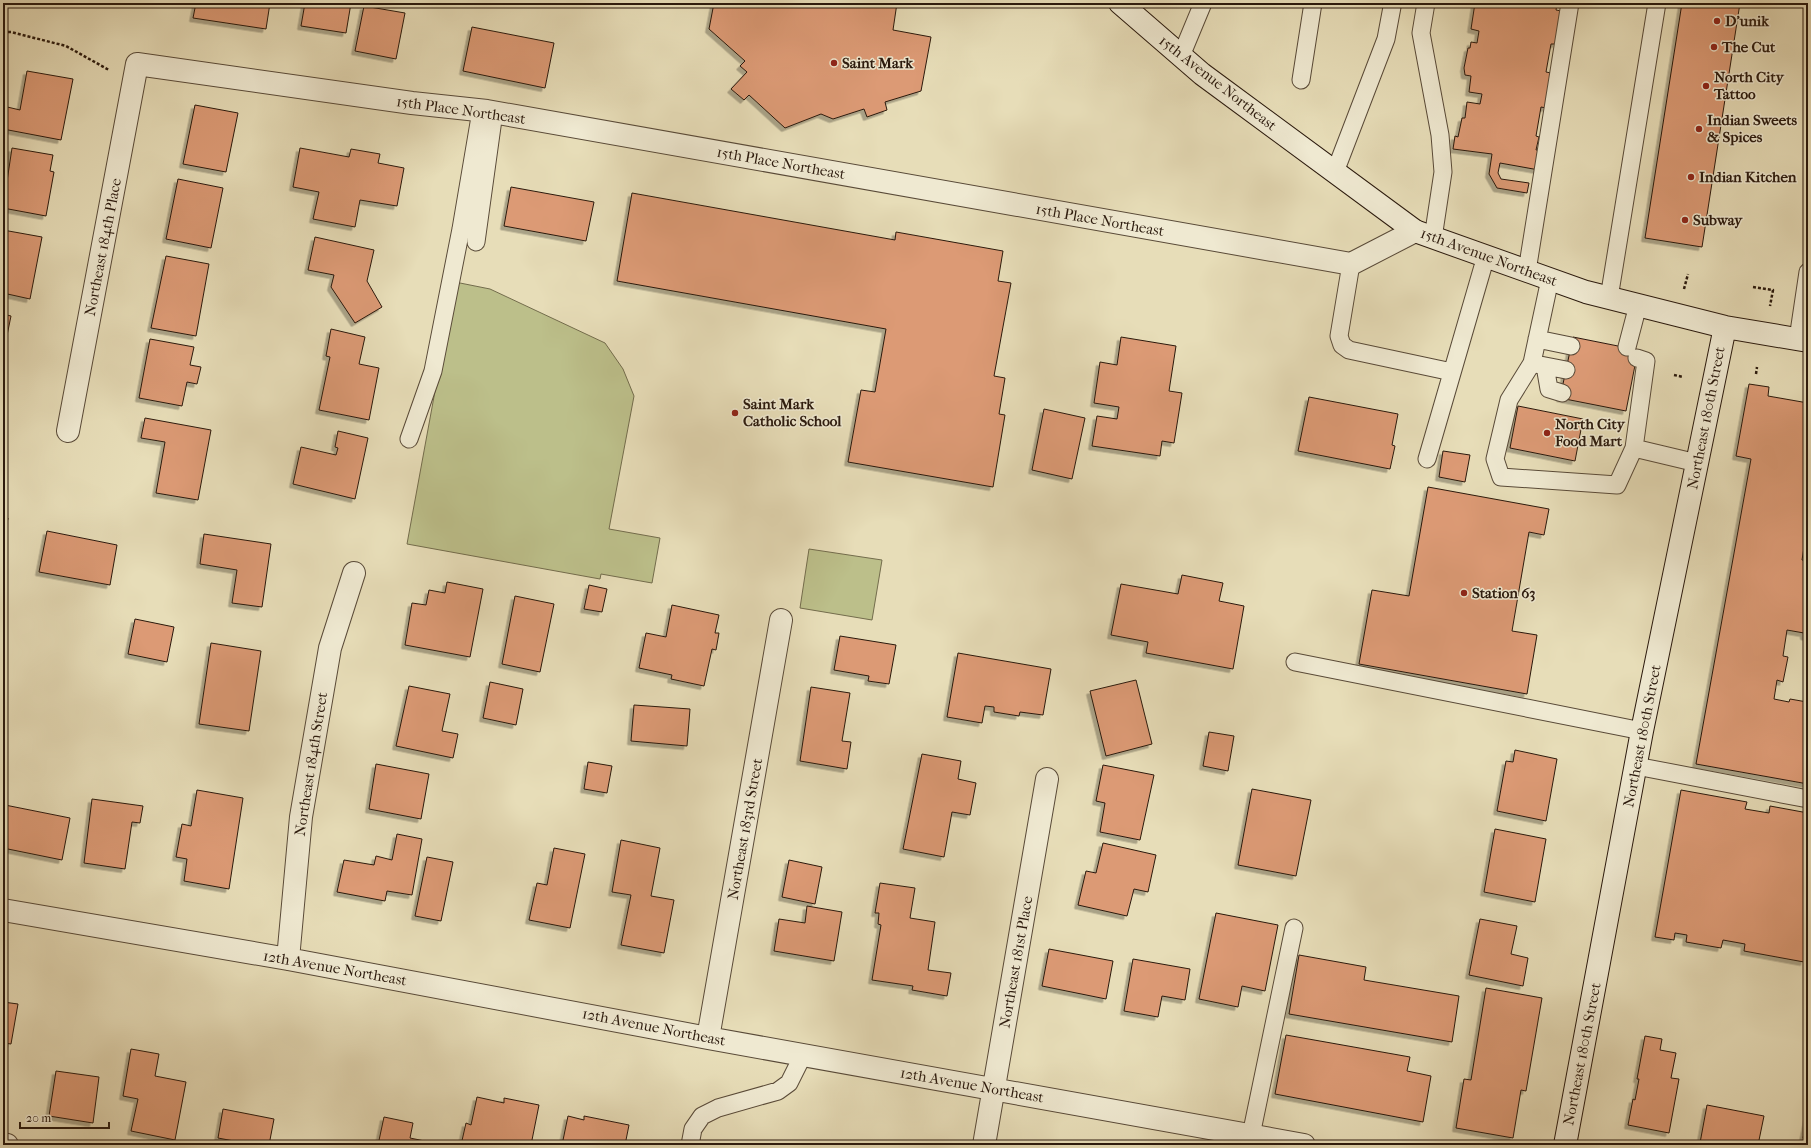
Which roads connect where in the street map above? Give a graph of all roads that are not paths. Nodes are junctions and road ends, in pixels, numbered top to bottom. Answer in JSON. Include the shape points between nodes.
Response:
{"nodes":[{"id":1,"x":1120,"y":3,"type":"edge"},
{"id":2,"x":1203,"y":3,"type":"edge"},
{"id":3,"x":1313,"y":3,"type":"edge"},
{"id":4,"x":1390,"y":3,"type":"edge"},
{"id":5,"x":1426,"y":3,"type":"edge"},
{"id":6,"x":1570,"y":3,"type":"edge"},
{"id":7,"x":1657,"y":3,"type":"edge"},
{"id":8,"x":1182,"y":56,"type":"junction"},
{"id":9,"x":137,"y":64,"type":"joint"},
{"id":10,"x":1301,"y":80,"type":"dead end"},
{"id":11,"x":488,"y":112,"type":"junction"},
{"id":12,"x":1335,"y":172,"type":"junction"},
{"id":13,"x":1424,"y":234,"type":"junction"},
{"id":14,"x":476,"y":242,"type":"dead end"},
{"id":15,"x":1486,"y":256,"type":"junction"},
{"id":16,"x":1352,"y":264,"type":"junction"},
{"id":17,"x":1527,"y":271,"type":"junction"},
{"id":18,"x":1808,"y":272,"type":"edge"},
{"id":19,"x":1550,"y":279,"type":"junction"},
{"id":20,"x":1609,"y":298,"type":"junction"},
{"id":21,"x":1638,"y":305,"type":"junction"},
{"id":22,"x":1724,"y":327,"type":"junction"},
{"id":23,"x":1537,"y":339,"type":"junction"},
{"id":24,"x":1803,"y":340,"type":"edge"},
{"id":25,"x":1571,"y":346,"type":"dead end"},
{"id":26,"x":1538,"y":365,"type":"junction"},
{"id":27,"x":1566,"y":370,"type":"dead end"},
{"id":28,"x":1452,"y":372,"type":"junction"},
{"id":29,"x":1562,"y":393,"type":"dead end"},
{"id":30,"x":68,"y":431,"type":"dead end"},
{"id":31,"x":409,"y":439,"type":"dead end"},
{"id":32,"x":1634,"y":448,"type":"junction"},
{"id":33,"x":1427,"y":459,"type":"dead end"},
{"id":34,"x":1697,"y":463,"type":"junction"},
{"id":35,"x":354,"y":573,"type":"dead end"},
{"id":36,"x":782,"y":620,"type":"dead end"},
{"id":37,"x":1295,"y":662,"type":"dead end"},
{"id":38,"x":1642,"y":731,"type":"junction"},
{"id":39,"x":1636,"y":766,"type":"junction"},
{"id":40,"x":1047,"y":779,"type":"dead end"},
{"id":41,"x":1808,"y":799,"type":"edge"},
{"id":42,"x":3,"y":910,"type":"edge"},
{"id":43,"x":1294,"y":928,"type":"dead end"},
{"id":44,"x":288,"y":959,"type":"junction"},
{"id":45,"x":708,"y":1038,"type":"junction"},
{"id":46,"x":804,"y":1055,"type":"junction"},
{"id":47,"x":994,"y":1089,"type":"junction"},
{"id":48,"x":1250,"y":1140,"type":"edge"},
{"id":49,"x":3,"y":1144,"type":"edge"},
{"id":50,"x":6,"y":1145,"type":"edge"},
{"id":51,"x":690,"y":1145,"type":"edge"},
{"id":52,"x":984,"y":1145,"type":"edge"},
{"id":53,"x":1304,"y":1145,"type":"edge"},
{"id":54,"x":1565,"y":1145,"type":"edge"}],
"edges":[{"from":1,"to":8,"type":"street","name":"15th Avenue Northeast"},
{"from":2,"to":8,"type":"lane"},
{"from":3,"to":10,"type":"lane"},
{"from":4,"to":12,"type":"lane","via":[[1392,7],[1386,39]]},
{"from":5,"to":13,"type":"lane","via":[[1421,33],[1440,135],[1443,172]]},
{"from":6,"to":17,"type":"lane"},
{"from":7,"to":20,"type":"lane"},
{"from":8,"to":12,"type":"street","name":"15th Avenue Northeast","via":[[1202,74]]},
{"from":9,"to":11,"type":"street","name":"15th Place Northeast"},
{"from":9,"to":30,"type":"street","name":"Northeast 184th Place"},
{"from":11,"to":14,"type":"lane"},
{"from":11,"to":16,"type":"street","name":"15th Place Northeast"},
{"from":11,"to":31,"type":"lane","via":[[461,229],[433,370]]},
{"from":12,"to":13,"type":"street","name":"15th Avenue Northeast"},
{"from":13,"to":15,"type":"street","name":"15th Avenue Northeast"},
{"from":13,"to":16,"type":"street"},
{"from":15,"to":17,"type":"street","name":"15th Avenue Northeast"},
{"from":15,"to":28,"type":"lane"},
{"from":16,"to":28,"type":"lane","via":[[1339,336],[1342,345],[1349,350]]},
{"from":17,"to":19,"type":"street","name":"15th Avenue Northeast"},
{"from":18,"to":24,"type":"lane"},
{"from":19,"to":20,"type":"street","name":"15th Avenue Northeast"},
{"from":19,"to":23,"type":"lane"},
{"from":20,"to":21,"type":"street","name":"15th Avenue Northeast"},
{"from":21,"to":22,"type":"street","name":"15th Avenue Northeast"},
{"from":21,"to":32,"type":"lane","via":[[1632,352],[1646,360],[1637,384],[1633,408]]},
{"from":22,"to":24,"type":"street","name":"15th Avenue Northeast"},
{"from":22,"to":34,"type":"street","name":"Northeast 180th Street"},
{"from":23,"to":25,"type":"lane"},
{"from":23,"to":26,"type":"lane"},
{"from":26,"to":27,"type":"lane"},
{"from":26,"to":29,"type":"lane","via":[[1549,389]]},
{"from":26,"to":32,"type":"lane","via":[[1509,400],[1494,459],[1501,476],[1617,485]]},
{"from":28,"to":33,"type":"lane"},
{"from":32,"to":34,"type":"lane"},
{"from":34,"to":38,"type":"street","name":"Northeast 180th Street"},
{"from":35,"to":44,"type":"street","name":"Northeast 184th Street","via":[[330,648],[302,809]]},
{"from":36,"to":45,"type":"street","name":"Northeast 183rd Street"},
{"from":37,"to":38,"type":"lane"},
{"from":38,"to":39,"type":"street","name":"Northeast 180th Street"},
{"from":39,"to":41,"type":"lane"},
{"from":39,"to":54,"type":"street","name":"Northeast 180th Street"},
{"from":40,"to":47,"type":"street","name":"Northeast 181st Place"},
{"from":42,"to":44,"type":"street","name":"12th Avenue Northeast"},
{"from":43,"to":48,"type":"lane"},
{"from":44,"to":45,"type":"street","name":"12th Avenue Northeast"},
{"from":45,"to":46,"type":"street","name":"12th Avenue Northeast"},
{"from":46,"to":47,"type":"street","name":"12th Avenue Northeast"},
{"from":46,"to":51,"type":"lane","via":[[790,1083],[778,1091],[718,1108],[702,1116],[693,1129]]},
{"from":47,"to":48,"type":"street","name":"12th Avenue Northeast"},
{"from":47,"to":52,"type":"street","name":"Northeast 181st Place"},
{"from":48,"to":53,"type":"street","name":"12th Avenue Northeast"},
{"from":49,"to":50,"type":"street"}]}
